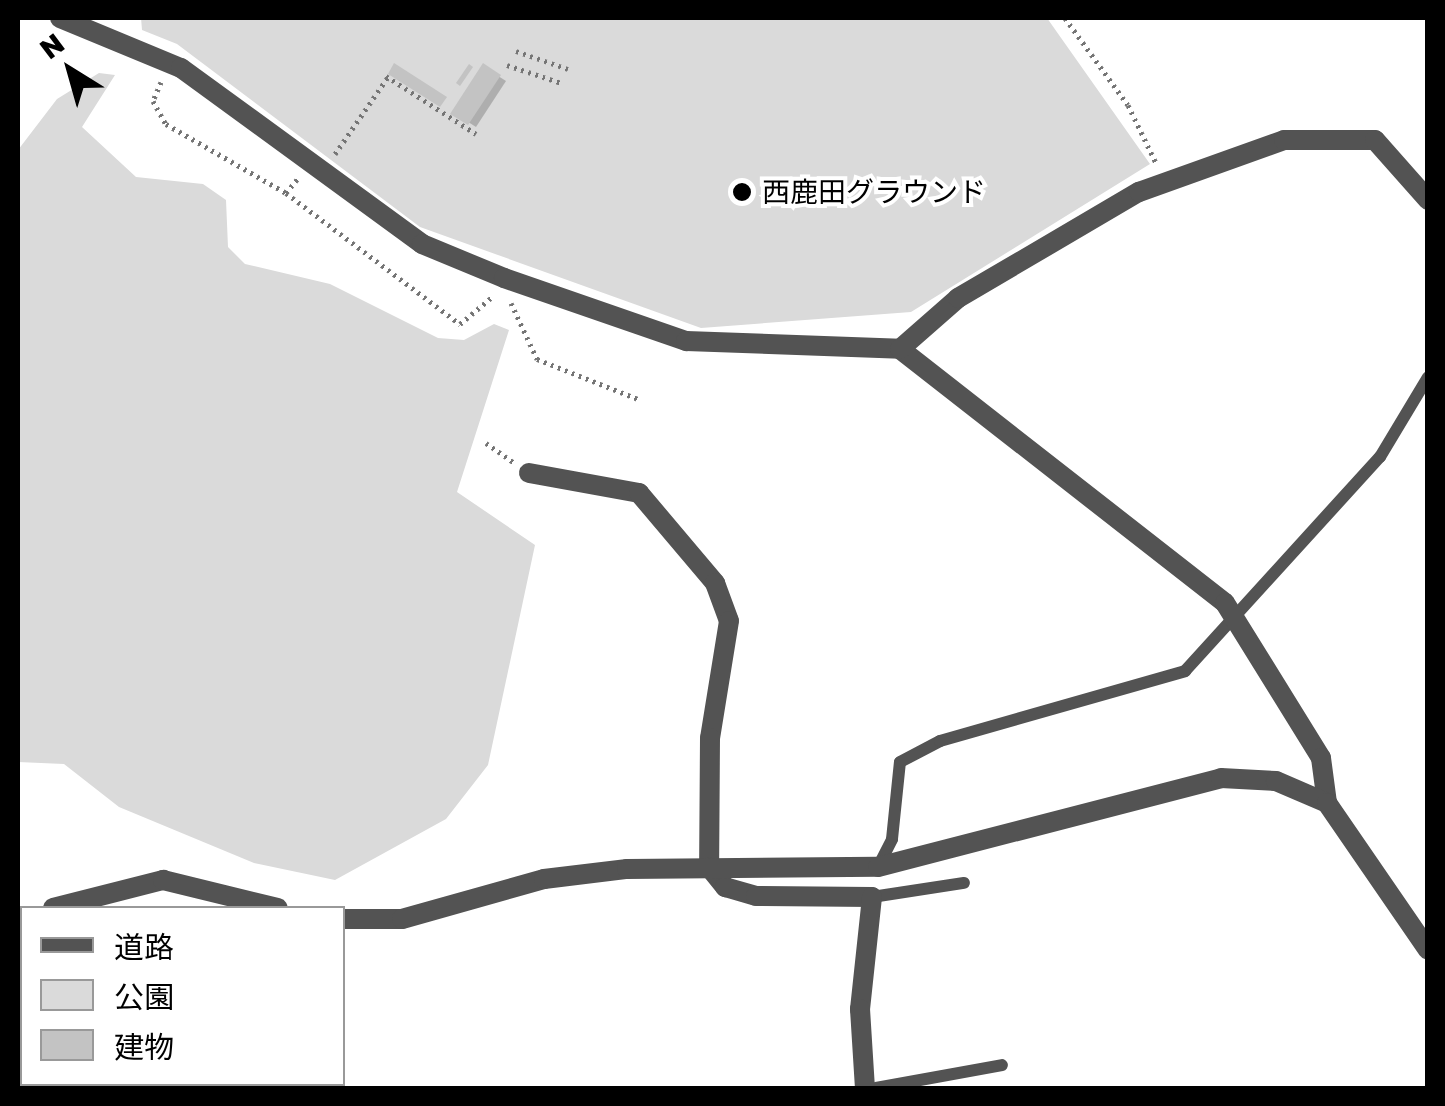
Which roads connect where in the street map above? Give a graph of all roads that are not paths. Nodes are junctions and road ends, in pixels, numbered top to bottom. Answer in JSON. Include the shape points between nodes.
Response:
{"nodes":[{"id":1,"x":60,"y":18,"type":"edge"},
{"id":2,"x":91,"y":26,"type":"edge"},
{"id":3,"x":1428,"y":200,"type":"edge"},
{"id":4,"x":900,"y":348,"type":"junction"},
{"id":5,"x":1428,"y":377,"type":"edge"},
{"id":6,"x":529,"y":473,"type":"road end"},
{"id":7,"x":1240,"y":620,"type":"junction"},
{"id":8,"x":1327,"y":804,"type":"junction"},
{"id":9,"x":709,"y":867,"type":"junction"},
{"id":10,"x":878,"y":867,"type":"junction"},
{"id":11,"x":964,"y":883,"type":"dead end"},
{"id":12,"x":872,"y":897,"type":"junction"},
{"id":13,"x":236,"y":904,"type":"edge"},
{"id":14,"x":61,"y":906,"type":"edge"},
{"id":15,"x":345,"y":919,"type":"edge"},
{"id":16,"x":1428,"y":950,"type":"edge"},
{"id":17,"x":1002,"y":1065,"type":"dead end"},
{"id":18,"x":865,"y":1088,"type":"edge"},
{"id":19,"x":876,"y":1088,"type":"edge"}],
"edges":[{"from":1,"to":2,"type":"street"},
{"from":2,"to":4,"type":"street","via":[[168,62],[422,244],[504,278],[686,341]]},
{"from":3,"to":4,"type":"street","via":[[1388,148],[1356,134],[1284,140],[1164,179],[958,298]]},
{"from":4,"to":7,"type":"street"},
{"from":5,"to":7,"type":"lane","via":[[1398,434]]},
{"from":6,"to":9,"type":"street","via":[[647,498],[725,602]]},
{"from":7,"to":8,"type":"street","via":[[1321,758]]},
{"from":7,"to":10,"type":"lane","via":[[1174,678],[940,742],[900,762],[892,838]]},
{"from":8,"to":10,"type":"street","via":[[1276,781],[1221,778]]},
{"from":8,"to":16,"type":"street"},
{"from":9,"to":10,"type":"street"},
{"from":9,"to":12,"type":"street","via":[[724,887],[756,896]]},
{"from":9,"to":15,"type":"street","via":[[544,879],[402,918]]},
{"from":11,"to":12,"type":"lane"},
{"from":12,"to":18,"type":"street","via":[[860,1009]]},
{"from":13,"to":14,"type":"street","via":[[163,880]]},
{"from":17,"to":19,"type":"lane"}]}
